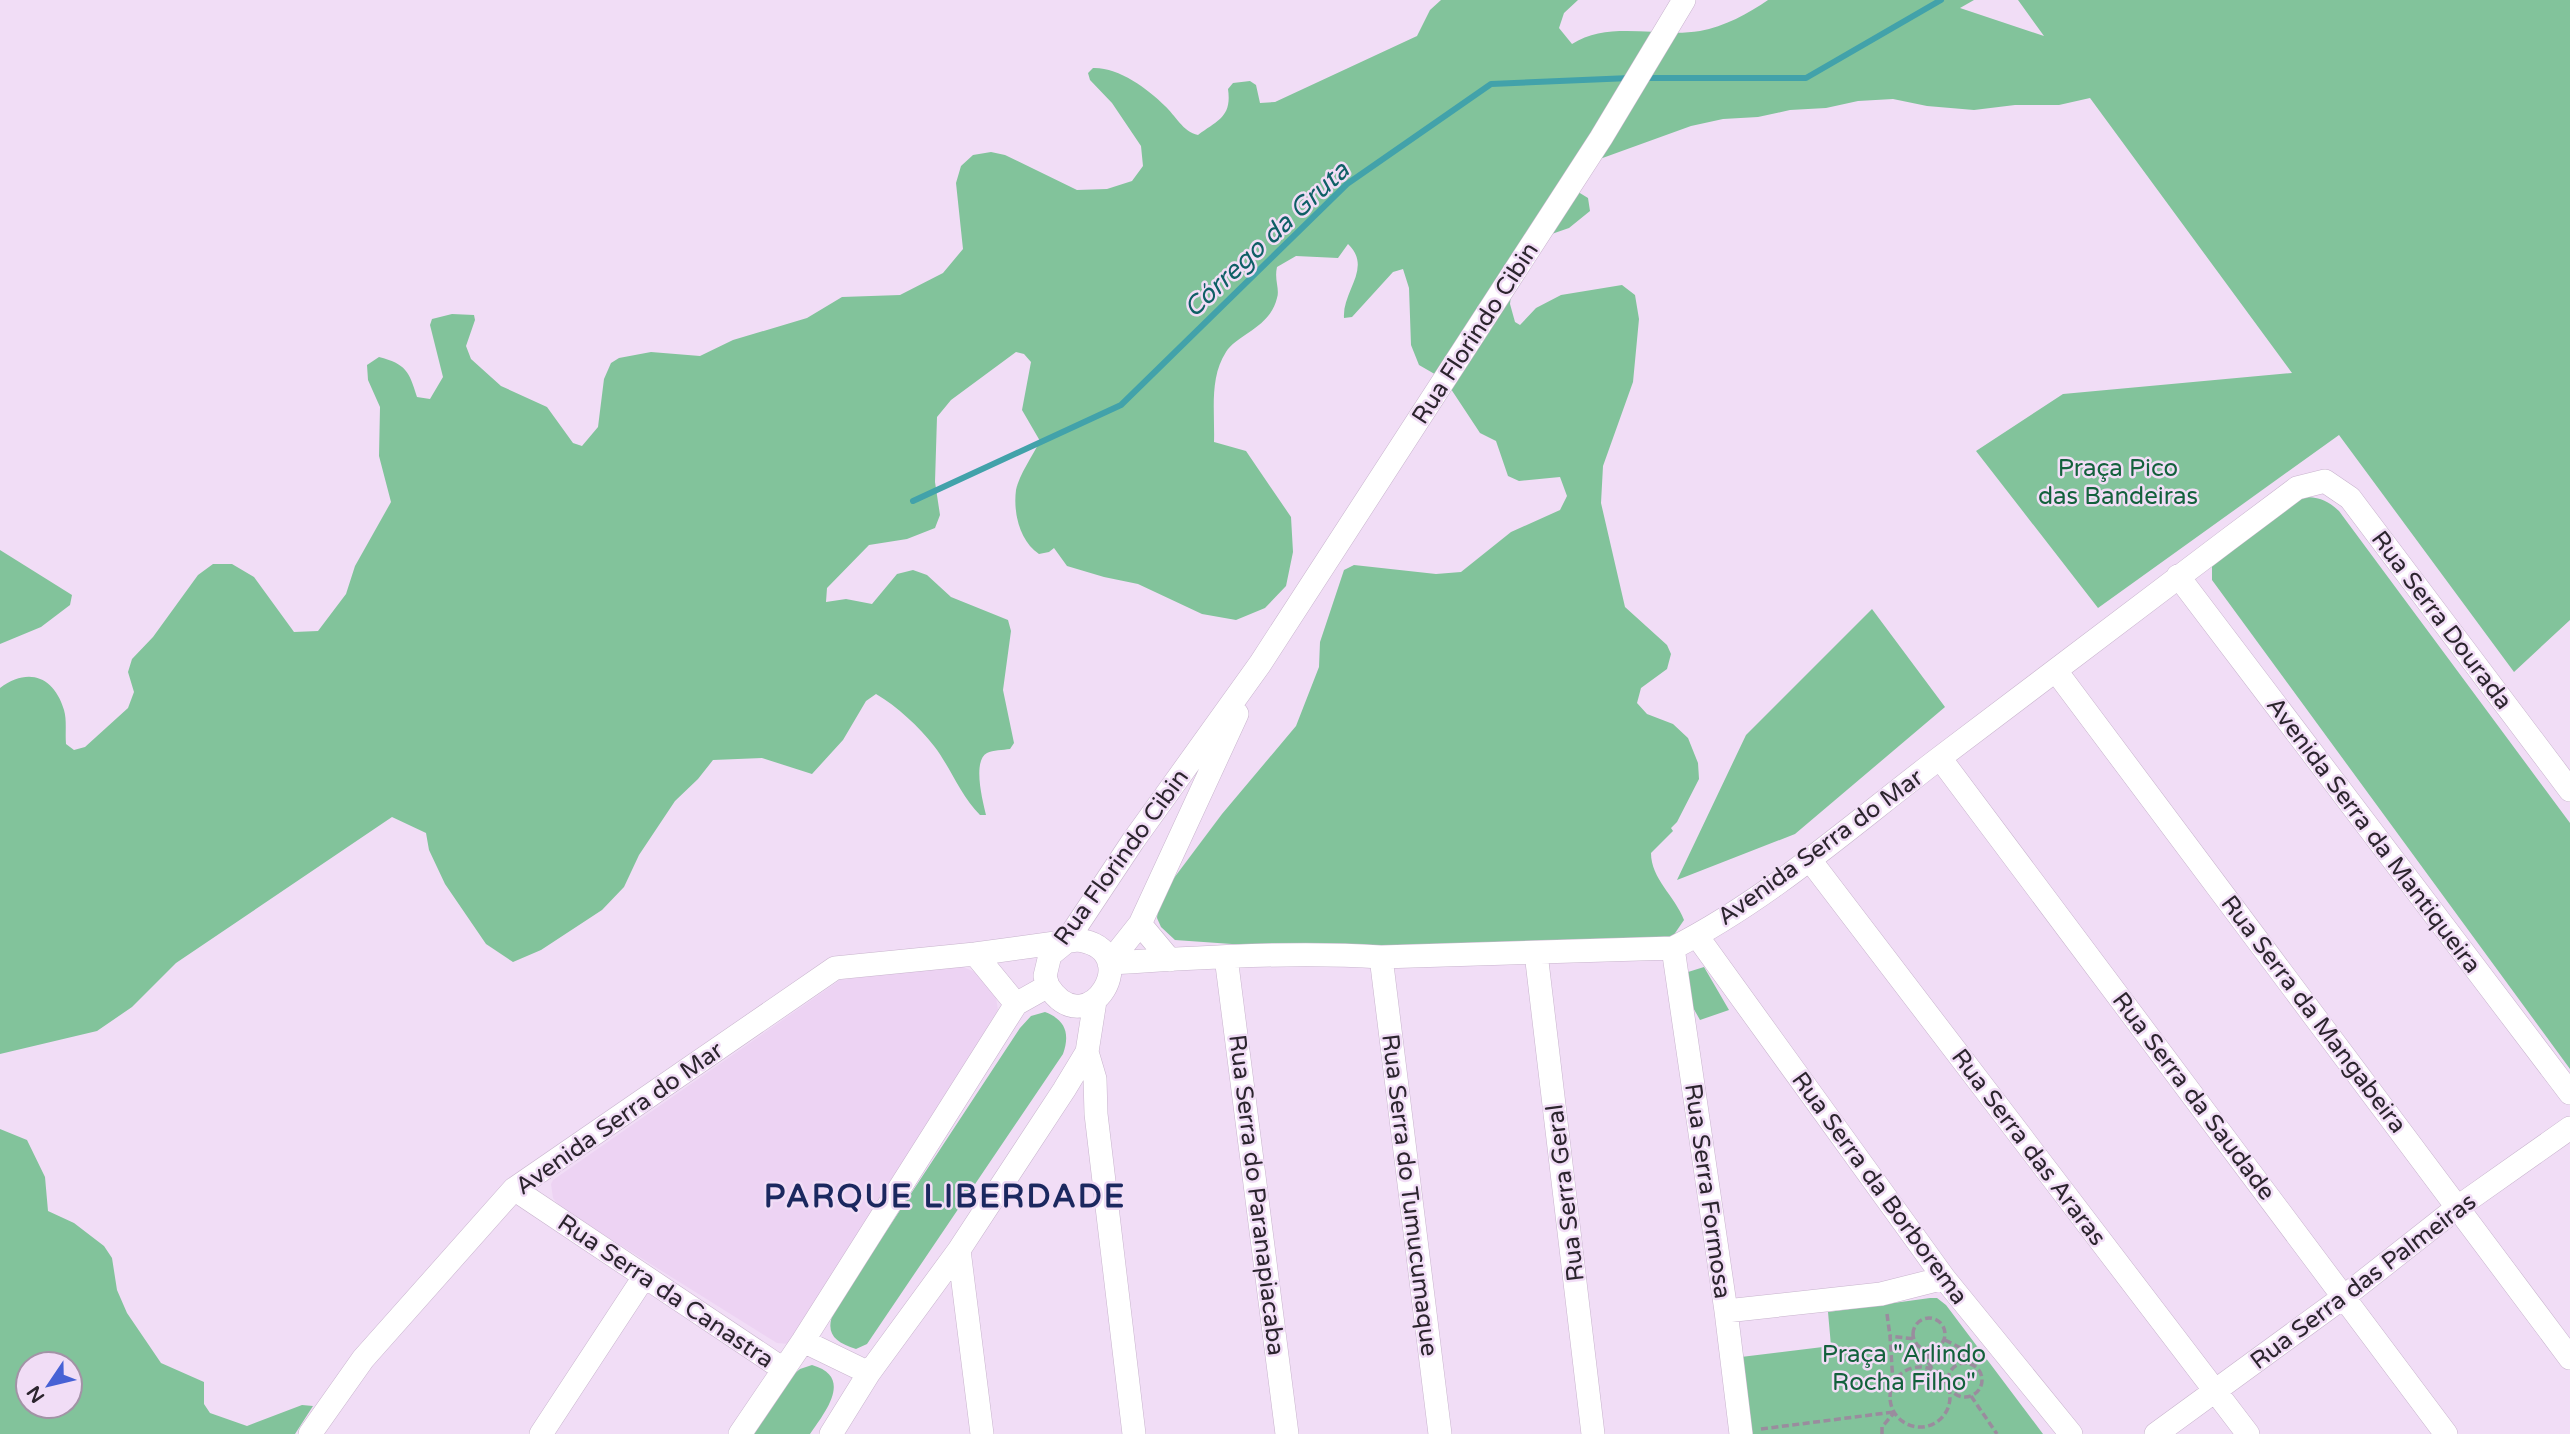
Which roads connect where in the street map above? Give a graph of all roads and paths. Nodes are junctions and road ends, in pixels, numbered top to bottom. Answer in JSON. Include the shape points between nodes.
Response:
{"nodes":[{"id":1,"x":1684,"y":0,"type":"edge"},
{"id":2,"x":2297,"y":488,"type":"joint"},
{"id":3,"x":2178,"y":576,"type":"junction"},
{"id":4,"x":1260,"y":664,"type":"junction"},
{"id":5,"x":2056,"y":671,"type":"junction"},
{"id":6,"x":1940,"y":758,"type":"junction"},
{"id":7,"x":2570,"y":790,"type":"edge"},
{"id":8,"x":1810,"y":860,"type":"junction"},
{"id":9,"x":1140,"y":924,"type":"junction"},
{"id":10,"x":1697,"y":936,"type":"junction"},
{"id":11,"x":1066,"y":942,"type":"junction"},
{"id":12,"x":1673,"y":948,"type":"junction"},
{"id":13,"x":1536,"y":953,"type":"junction"},
{"id":14,"x":975,"y":954,"type":"junction"},
{"id":15,"x":1226,"y":957,"type":"junction"},
{"id":16,"x":1381,"y":957,"type":"junction"},
{"id":17,"x":1170,"y":960,"type":"junction"},
{"id":18,"x":1109,"y":963,"type":"junction"},
{"id":19,"x":1047,"y":975,"type":"junction"},
{"id":20,"x":1095,"y":1001,"type":"junction"},
{"id":21,"x":1016,"y":1004,"type":"junction"},
{"id":22,"x":1087,"y":1052,"type":"junction"},
{"id":23,"x":1064,"y":1090,"type":"junction"},
{"id":24,"x":2570,"y":1093,"type":"edge"},
{"id":25,"x":1096,"y":1114,"type":"junction"},
{"id":26,"x":2570,"y":1128,"type":"edge"},
{"id":27,"x":514,"y":1189,"type":"junction"},
{"id":28,"x":2458,"y":1207,"type":"junction"},
{"id":29,"x":959,"y":1250,"type":"junction"},
{"id":30,"x":644,"y":1277,"type":"junction"},
{"id":31,"x":1944,"y":1278,"type":"junction"},
{"id":32,"x":927,"y":1294,"type":"junction"},
{"id":33,"x":2345,"y":1296,"type":"junction"},
{"id":34,"x":966,"y":1303,"type":"junction"},
{"id":35,"x":1886,"y":1304,"type":"dead end"},
{"id":36,"x":1726,"y":1311,"type":"junction"},
{"id":37,"x":1890,"y":1336,"type":"junction"},
{"id":38,"x":1914,"y":1339,"type":"junction"},
{"id":39,"x":803,"y":1340,"type":"junction"},
{"id":40,"x":1945,"y":1340,"type":"junction"},
{"id":41,"x":1929,"y":1351,"type":"junction"},
{"id":42,"x":2570,"y":1358,"type":"edge"},
{"id":43,"x":1962,"y":1363,"type":"junction"},
{"id":44,"x":783,"y":1369,"type":"junction"},
{"id":45,"x":1934,"y":1371,"type":"junction"},
{"id":46,"x":869,"y":1373,"type":"junction"},
{"id":47,"x":1948,"y":1374,"type":"junction"},
{"id":48,"x":1893,"y":1384,"type":"junction"},
{"id":49,"x":1950,"y":1388,"type":"junction"},
{"id":50,"x":2215,"y":1391,"type":"junction"},
{"id":51,"x":1971,"y":1396,"type":"junction"},
{"id":52,"x":1894,"y":1412,"type":"junction"},
{"id":53,"x":1746,"y":1432,"type":"edge"},
{"id":54,"x":310,"y":1434,"type":"edge"},
{"id":55,"x":541,"y":1434,"type":"edge"},
{"id":56,"x":740,"y":1434,"type":"edge"},
{"id":57,"x":831,"y":1434,"type":"edge"},
{"id":58,"x":982,"y":1434,"type":"edge"},
{"id":59,"x":1134,"y":1434,"type":"edge"},
{"id":60,"x":1287,"y":1434,"type":"edge"},
{"id":61,"x":1440,"y":1434,"type":"edge"},
{"id":62,"x":1593,"y":1434,"type":"edge"},
{"id":63,"x":1882,"y":1434,"type":"edge"},
{"id":64,"x":1997,"y":1434,"type":"edge"},
{"id":65,"x":2071,"y":1434,"type":"edge"},
{"id":66,"x":2156,"y":1434,"type":"edge"},
{"id":67,"x":2248,"y":1434,"type":"edge"},
{"id":68,"x":2446,"y":1434,"type":"edge"}],
"edges":[{"from":1,"to":4,"type":"street","name":"Rua Florindo Cibin","via":[[1601,138]]},
{"from":2,"to":3,"type":"street","name":"Avenida Serra do Mar"},
{"from":2,"to":7,"type":"street","name":"Rua Serra Dourada","via":[[2325,481],[2350,498]]},
{"from":3,"to":5,"type":"street","name":"Avenida Serra do Mar"},
{"from":3,"to":24,"type":"street","name":"Avenida Serra da Mantiqueira"},
{"from":4,"to":9,"type":"street","name":"Rua Florindo Cibin"},
{"from":4,"to":11,"type":"street","name":"Rua Florindo Cibin"},
{"from":5,"to":6,"type":"street","name":"Avenida Serra do Mar"},
{"from":5,"to":28,"type":"street","name":"Rua Serra da Mangabeira"},
{"from":6,"to":8,"type":"street","name":"Avenida Serra do Mar"},
{"from":6,"to":33,"type":"street","name":"Rua Serra da Saudade"},
{"from":8,"to":10,"type":"street","name":"Avenida Serra do Mar"},
{"from":8,"to":50,"type":"street","name":"Rua Serra das Araras"},
{"from":9,"to":17,"type":"street"},
{"from":9,"to":18,"type":"street","name":"Rua Florindo Cibin"},
{"from":10,"to":12,"type":"street","name":"Avenida Serra do Mar"},
{"from":10,"to":31,"type":"street","name":"Rua Serra da Borborema"},
{"from":11,"to":14,"type":"street","name":"Avenida Serra do Mar"},
{"from":11,"to":18,"type":"street","name":"Avenida Serra do Mar","via":[[1087,941],[1104,953]]},
{"from":11,"to":19,"type":"street","name":"Rua Florindo Cibin","via":[[1057,947]]},
{"from":12,"to":13,"type":"street","name":"Avenida Serra do Mar"},
{"from":12,"to":36,"type":"street","name":"Rua Serra Formosa"},
{"from":13,"to":16,"type":"street","name":"Avenida Serra do Mar"},
{"from":13,"to":62,"type":"street","name":"Rua Serra Geral"},
{"from":14,"to":19,"type":"street","name":"Avenida Serra do Mar"},
{"from":14,"to":21,"type":"street"},
{"from":14,"to":27,"type":"street","name":"Avenida Serra do Mar","via":[[835,968]]},
{"from":15,"to":16,"type":"street","name":"Avenida Serra do Mar"},
{"from":15,"to":17,"type":"street","name":"Avenida Serra do Mar"},
{"from":15,"to":60,"type":"street","name":"Rua Serra do Paranapiacaba"},
{"from":16,"to":61,"type":"street","name":"Rua Serra do Tumucumaque"},
{"from":17,"to":18,"type":"street","name":"Avenida Serra do Mar"},
{"from":18,"to":20,"type":"street","via":[[1109,984]]},
{"from":19,"to":20,"type":"street","via":[[1054,995],[1073,1005]]},
{"from":19,"to":21,"type":"street","name":"Rua Florindo Cibin"},
{"from":20,"to":22,"type":"street"},
{"from":21,"to":39,"type":"street","name":"Rua Florindo Cibin"},
{"from":22,"to":23,"type":"street"},
{"from":22,"to":25,"type":"street","via":[[1095,1079]]},
{"from":23,"to":25,"type":"street"},
{"from":23,"to":29,"type":"street"},
{"from":25,"to":59,"type":"street"},
{"from":26,"to":28,"type":"street","name":"Rua Serra das Palmeiras"},
{"from":27,"to":30,"type":"street","name":"Rua Serra da Canastra"},
{"from":27,"to":54,"type":"street","name":"Avenida Serra do Mar","via":[[363,1359]]},
{"from":28,"to":33,"type":"street","name":"Rua Serra das Palmeiras"},
{"from":28,"to":42,"type":"street","name":"Rua Serra da Mangabeira"},
{"from":29,"to":32,"type":"street"},
{"from":29,"to":34,"type":"street"},
{"from":30,"to":44,"type":"street","name":"Rua Serra da Canastra"},
{"from":30,"to":55,"type":"street"},
{"from":31,"to":36,"type":"street","via":[[1881,1294]]},
{"from":31,"to":65,"type":"street","name":"Rua Serra da Borborema"},
{"from":32,"to":34,"type":"street","via":[[950,1290]]},
{"from":32,"to":46,"type":"street"},
{"from":33,"to":50,"type":"street","name":"Rua Serra das Palmeiras"},
{"from":33,"to":68,"type":"street","name":"Rua Serra da Saudade"},
{"from":34,"to":58,"type":"street"},
{"from":35,"to":37,"type":"path"},
{"from":36,"to":53,"type":"street","name":"Rua Serra Formosa"},
{"from":37,"to":38,"type":"path"},
{"from":37,"to":48,"type":"path"},
{"from":38,"to":40,"type":"path","via":[[1917,1323],[1927,1318],[1942,1324]]},
{"from":38,"to":41,"type":"path"},
{"from":39,"to":44,"type":"street","name":"Rua Florindo Cibin"},
{"from":39,"to":46,"type":"street"},
{"from":40,"to":41,"type":"path"},
{"from":40,"to":43,"type":"path","via":[[1959,1347]]},
{"from":41,"to":45,"type":"path","via":[[1928,1362]]},
{"from":43,"to":47,"type":"path"},
{"from":43,"to":51,"type":"path","via":[[1976,1367],[1981,1377],[1979,1389]]},
{"from":44,"to":56,"type":"street","name":"Rua Florindo Cibin"},
{"from":45,"to":47,"type":"path"},
{"from":45,"to":48,"type":"path","via":[[1915,1368]]},
{"from":45,"to":49,"type":"path"},
{"from":46,"to":57,"type":"street"},
{"from":47,"to":49,"type":"path"},
{"from":48,"to":52,"type":"path"},
{"from":49,"to":51,"type":"path","via":[[1961,1397]]},
{"from":49,"to":52,"type":"path","via":[[1948,1408],[1927,1426],[1908,1424]]},
{"from":50,"to":66,"type":"street","name":"Rua Serra das Palmeiras"},
{"from":50,"to":67,"type":"street","name":"Rua Serra das Araras"},
{"from":51,"to":64,"type":"path"},
{"from":52,"to":53,"type":"path"},
{"from":52,"to":63,"type":"path"}]}
